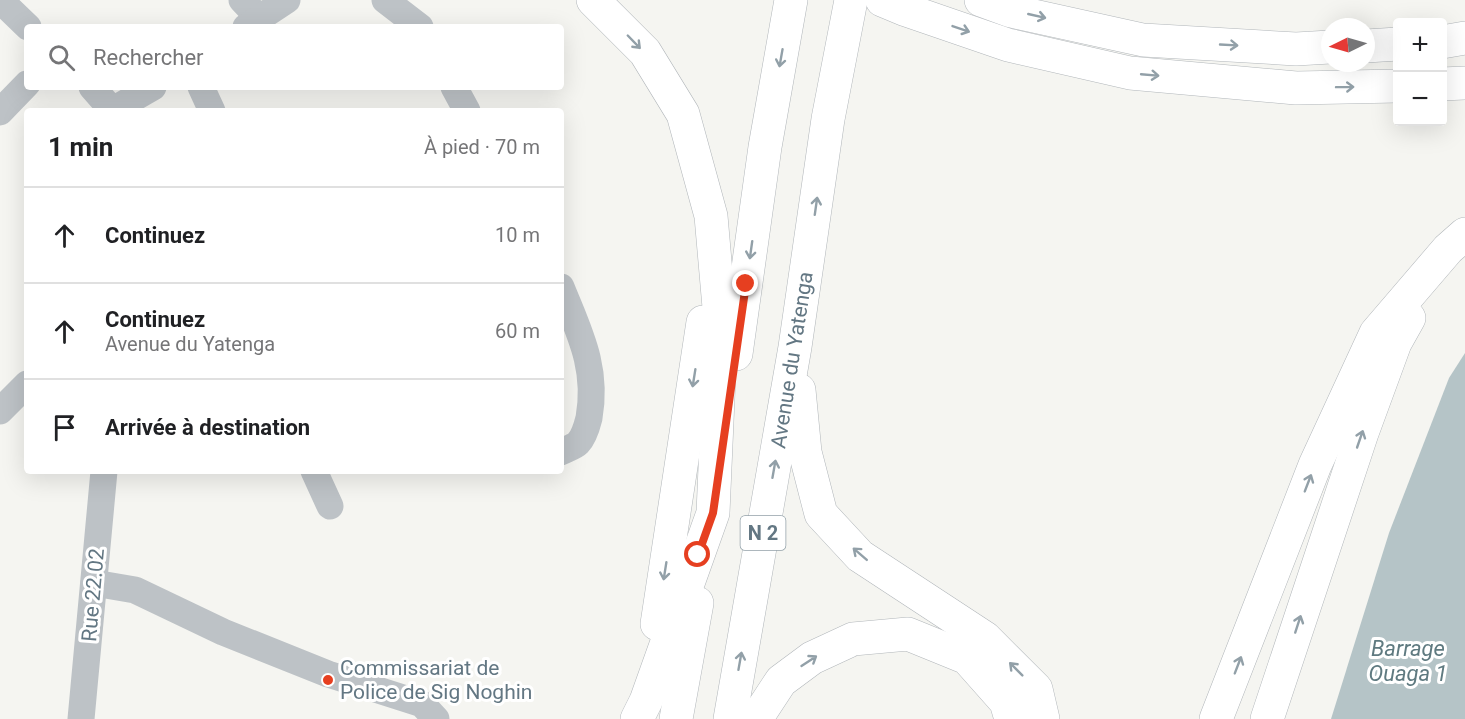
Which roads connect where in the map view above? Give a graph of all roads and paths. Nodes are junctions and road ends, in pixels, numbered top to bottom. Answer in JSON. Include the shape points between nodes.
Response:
{"nodes":[{"id":1,"x":0,"y":0,"type":"edge"},
{"id":2,"x":287,"y":0,"type":"edge"},
{"id":3,"x":385,"y":0,"type":"edge"},
{"id":4,"x":593,"y":0,"type":"edge"},
{"id":5,"x":791,"y":0,"type":"edge"},
{"id":6,"x":981,"y":0,"type":"edge"},
{"id":7,"x":894,"y":5,"type":"edge"},
{"id":8,"x":851,"y":10,"type":"edge"},
{"id":9,"x":249,"y":15,"type":"edge"},
{"id":10,"x":25,"y":24,"type":"edge"},
{"id":11,"x":416,"y":24,"type":"edge"},
{"id":12,"x":1465,"y":38,"type":"edge"},
{"id":13,"x":1447,"y":41,"type":"edge"},
{"id":14,"x":1393,"y":44,"type":"edge"},
{"id":15,"x":1375,"y":45,"type":"edge"},
{"id":16,"x":1321,"y":48,"type":"edge"},
{"id":17,"x":1465,"y":83,"type":"edge"},
{"id":18,"x":1447,"y":84,"type":"edge"},
{"id":19,"x":1393,"y":86,"type":"edge"},
{"id":20,"x":24,"y":87,"type":"edge"},
{"id":21,"x":95,"y":90,"type":"edge"},
{"id":22,"x":148,"y":90,"type":"edge"},
{"id":23,"x":202,"y":90,"type":"edge"},
{"id":24,"x":456,"y":90,"type":"edge"},
{"id":25,"x":111,"y":108,"type":"edge"},
{"id":26,"x":116,"y":108,"type":"edge"},
{"id":27,"x":211,"y":108,"type":"edge"},
{"id":28,"x":465,"y":108,"type":"edge"},
{"id":29,"x":0,"y":112,"type":"edge"},
{"id":30,"x":711,"y":216,"type":"junction"},
{"id":31,"x":1457,"y":241,"type":"edge"},
{"id":32,"x":564,"y":294,"type":"edge"},
{"id":33,"x":795,"y":348,"type":"junction"},
{"id":34,"x":24,"y":387,"type":"edge"},
{"id":35,"x":0,"y":411,"type":"edge"},
{"id":36,"x":564,"y":450,"type":"edge"},
{"id":37,"x":105,"y":474,"type":"edge"},
{"id":38,"x":315,"y":474,"type":"edge"},
{"id":39,"x":330,"y":506,"type":"dead end"},
{"id":40,"x":713,"y":513,"type":"junction"},
{"id":41,"x":94,"y":583,"type":"junction"},
{"id":42,"x":641,"y":710,"type":"edge"},
{"id":43,"x":81,"y":719,"type":"edge"},
{"id":44,"x":436,"y":719,"type":"edge"},
{"id":45,"x":676,"y":719,"type":"edge"},
{"id":46,"x":730,"y":719,"type":"edge"},
{"id":47,"x":756,"y":719,"type":"edge"},
{"id":48,"x":1011,"y":719,"type":"edge"},
{"id":49,"x":1043,"y":719,"type":"edge"},
{"id":50,"x":1216,"y":719,"type":"edge"},
{"id":51,"x":1267,"y":719,"type":"edge"}],
"edges":[{"from":1,"to":10,"type":"street"},
{"from":2,"to":9,"type":"street"},
{"from":3,"to":11,"type":"street"},
{"from":4,"to":30,"type":"main road","one_way":true,"via":[[645,52],[683,114]]},
{"from":5,"to":40,"type":"main road","number":"N 2","one_way":true,"via":[[765,147]]},
{"from":6,"to":16,"type":"main road","one_way":true,"via":[[1011,11],[1143,40]]},
{"from":7,"to":19,"type":"main road","one_way":true,"via":[[1008,45],[1130,73],[1296,88]]},
{"from":33,"to":8,"type":"main road","name":"Avenue du Yatenga","number":"N 2","one_way":true,"via":[[828,119]]},
{"from":12,"to":13,"type":"main road"},
{"from":14,"to":15,"type":"main road"},
{"from":17,"to":18,"type":"main road"},
{"from":20,"to":29,"type":"street"},
{"from":21,"to":25,"type":"street"},
{"from":22,"to":26,"type":"street"},
{"from":23,"to":27,"type":"street"},
{"from":24,"to":28,"type":"street"},
{"from":30,"to":40,"type":"main road","via":[[721,330]]},
{"from":30,"to":42,"type":"main road","one_way":true,"via":[[705,307]]},
{"from":50,"to":31,"type":"main road","one_way":true,"via":[[1315,465],[1376,333]]},
{"from":51,"to":31,"type":"main road","one_way":true,"via":[[1395,344]]},
{"from":32,"to":36,"type":"street","via":[[587,353],[592,402],[587,429],[577,444]]},
{"from":46,"to":33,"type":"main road","name":"Avenue du Yatenga","number":"N 2","one_way":true},
{"from":49,"to":33,"type":"main road","one_way":true,"via":[[1036,689],[985,638],[860,556],[821,514],[805,452]]},
{"from":34,"to":35,"type":"street"},
{"from":37,"to":41,"type":"street","name":"Rue 22.02"},
{"from":38,"to":39,"type":"street"},
{"from":40,"to":42,"type":"main road"},
{"from":40,"to":45,"type":"main road","number":"N 2"},
{"from":41,"to":43,"type":"street","name":"Rue 22.02"},
{"from":41,"to":44,"type":"street","via":[[135,590],[254,645],[422,704]]},
{"from":47,"to":48,"type":"main road","one_way":true,"via":[[781,681],[812,658],[854,639],[908,634],[967,658],[1006,702]]}]}
